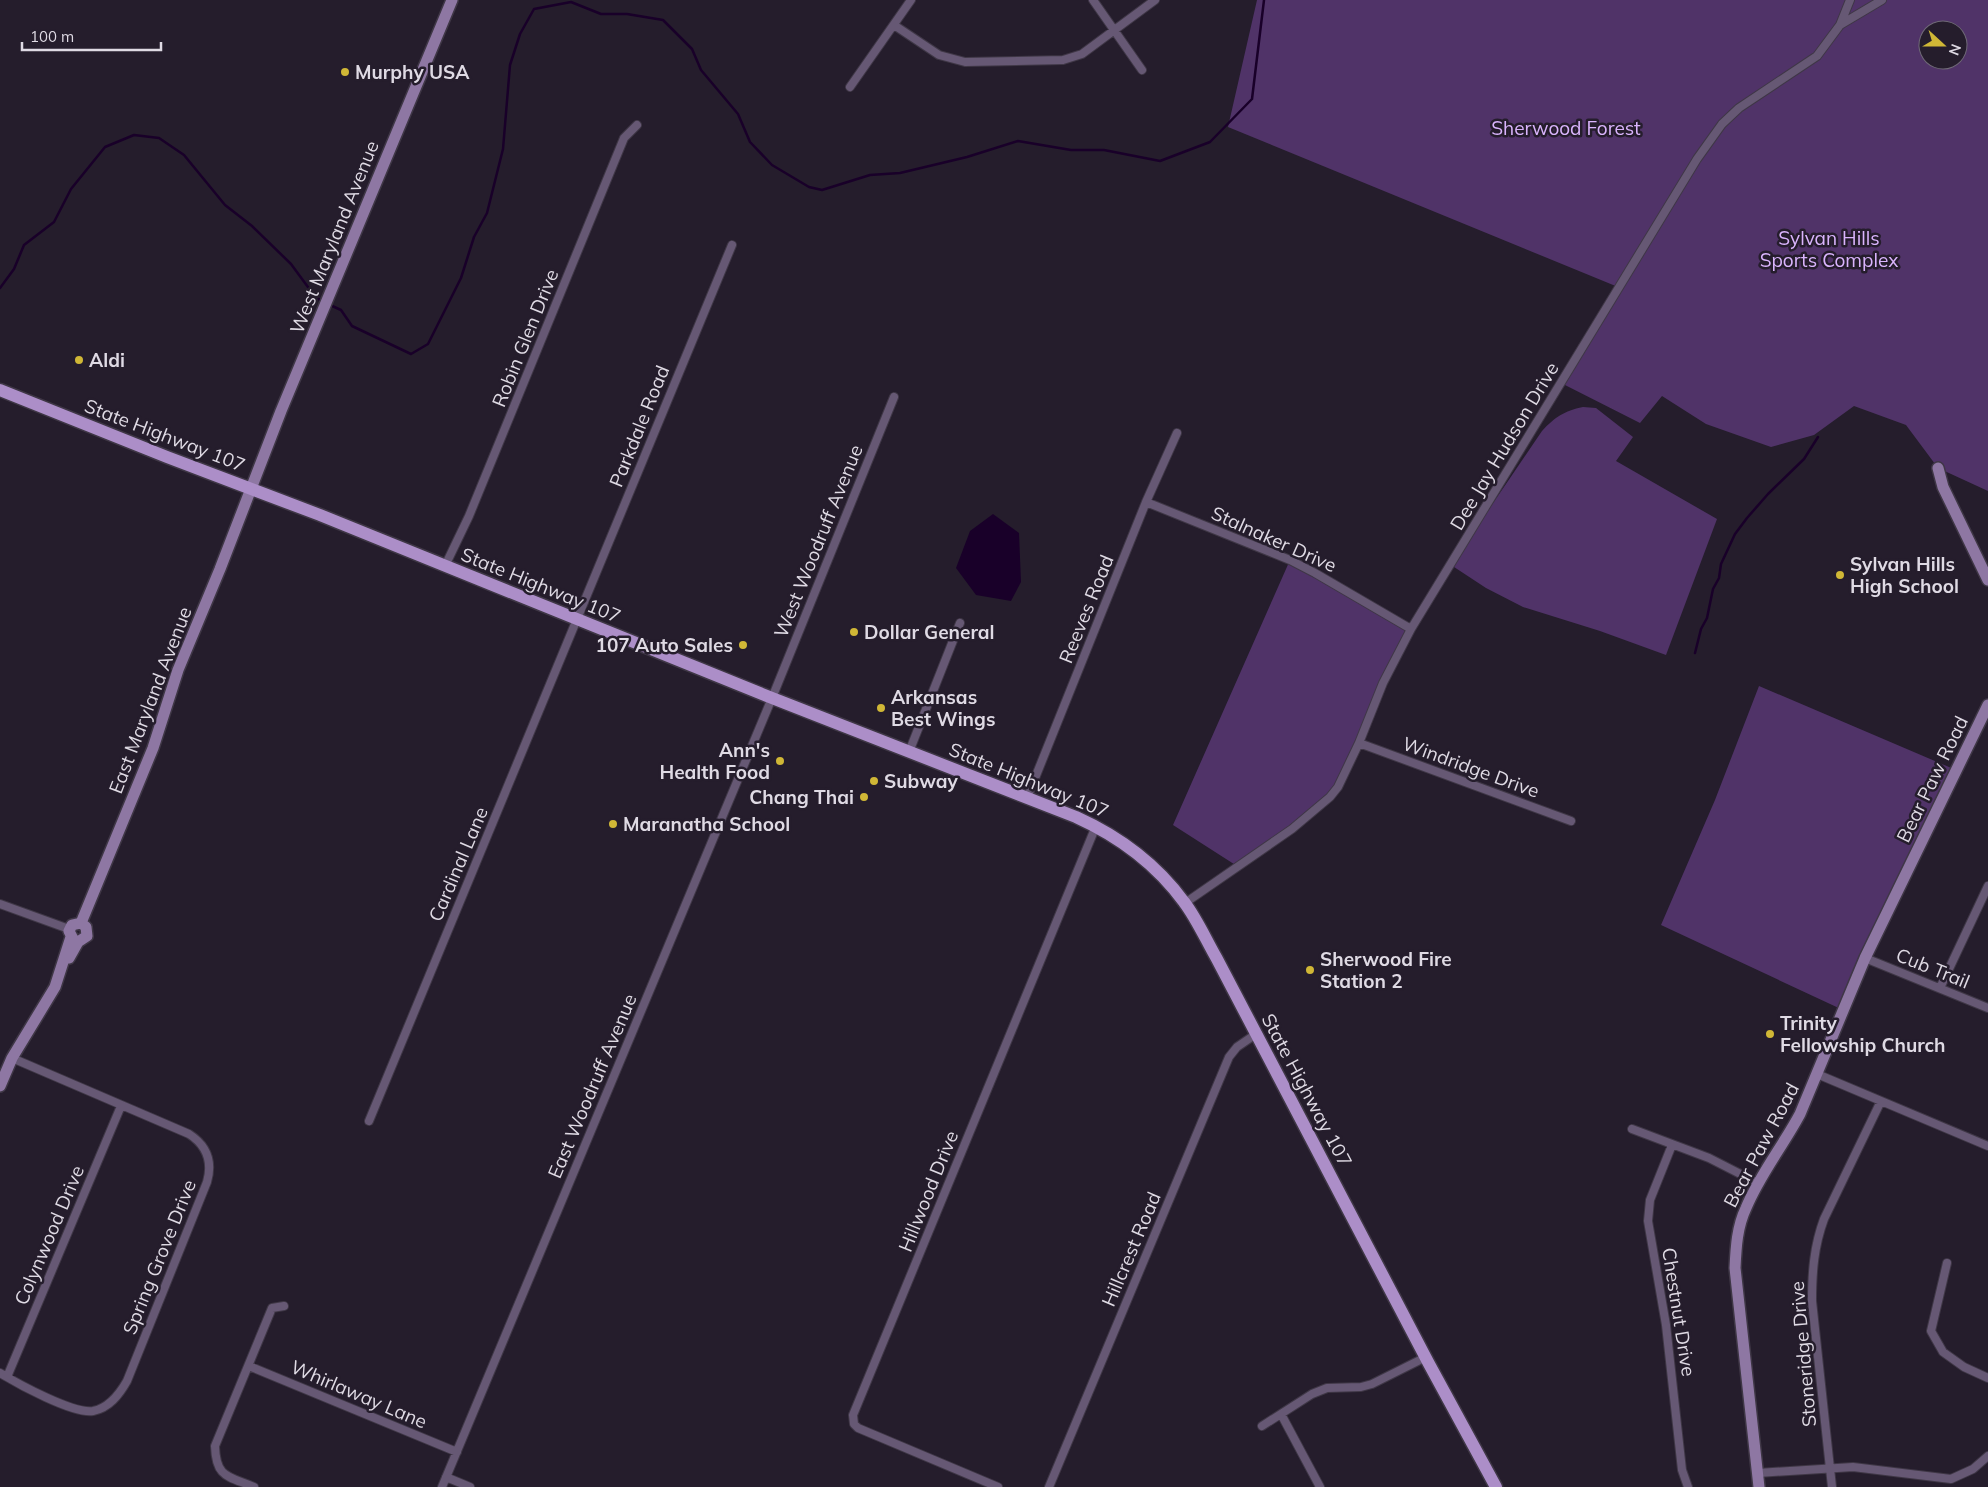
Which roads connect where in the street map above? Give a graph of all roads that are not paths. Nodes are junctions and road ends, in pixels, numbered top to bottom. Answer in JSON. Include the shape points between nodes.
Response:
{"nodes":[{"id":1,"x":452,"y":0,"type":"edge"},
{"id":2,"x":911,"y":0,"type":"edge"},
{"id":3,"x":1093,"y":0,"type":"edge"},
{"id":4,"x":1155,"y":0,"type":"edge"},
{"id":5,"x":1850,"y":0,"type":"edge"},
{"id":6,"x":1882,"y":0,"type":"edge"},
{"id":7,"x":894,"y":24,"type":"junction"},
{"id":8,"x":1840,"y":25,"type":"junction"},
{"id":9,"x":1115,"y":30,"type":"junction"},
{"id":10,"x":1142,"y":70,"type":"dead end"},
{"id":11,"x":850,"y":87,"type":"dead end"},
{"id":12,"x":637,"y":125,"type":"dead end"},
{"id":13,"x":732,"y":244,"type":"dead end"},
{"id":14,"x":0,"y":390,"type":"edge"},
{"id":15,"x":894,"y":397,"type":"dead end"},
{"id":16,"x":1177,"y":434,"type":"dead end"},
{"id":17,"x":1938,"y":468,"type":"dead end"},
{"id":18,"x":251,"y":489,"type":"junction"},
{"id":19,"x":1146,"y":502,"type":"junction"},
{"id":20,"x":445,"y":566,"type":"junction"},
{"id":21,"x":1988,"y":580,"type":"edge"},
{"id":22,"x":577,"y":620,"type":"junction"},
{"id":23,"x":960,"y":623,"type":"dead end"},
{"id":24,"x":1411,"y":630,"type":"junction"},
{"id":25,"x":772,"y":698,"type":"junction"},
{"id":26,"x":1988,"y":705,"type":"edge"},
{"id":27,"x":1359,"y":742,"type":"junction"},
{"id":28,"x":909,"y":752,"type":"junction"},
{"id":29,"x":1027,"y":798,"type":"junction"},
{"id":30,"x":1571,"y":821,"type":"dead end"},
{"id":31,"x":1096,"y":826,"type":"junction"},
{"id":32,"x":1988,"y":886,"type":"edge"},
{"id":33,"x":1185,"y":903,"type":"junction"},
{"id":34,"x":0,"y":904,"type":"edge"},
{"id":35,"x":81,"y":924,"type":"junction"},
{"id":36,"x":73,"y":936,"type":"junction"},
{"id":37,"x":1865,"y":958,"type":"junction"},
{"id":38,"x":1940,"y":988,"type":"junction"},
{"id":39,"x":1988,"y":1008,"type":"edge"},
{"id":40,"x":1256,"y":1034,"type":"junction"},
{"id":41,"x":12,"y":1058,"type":"junction"},
{"id":42,"x":1817,"y":1074,"type":"junction"},
{"id":43,"x":0,"y":1086,"type":"edge"},
{"id":44,"x":1881,"y":1101,"type":"junction"},
{"id":45,"x":121,"y":1106,"type":"junction"},
{"id":46,"x":369,"y":1121,"type":"dead end"},
{"id":47,"x":1632,"y":1129,"type":"dead end"},
{"id":48,"x":1672,"y":1145,"type":"junction"},
{"id":49,"x":1988,"y":1146,"type":"edge"},
{"id":50,"x":1758,"y":1183,"type":"junction"},
{"id":51,"x":1947,"y":1263,"type":"dead end"},
{"id":52,"x":284,"y":1306,"type":"dead end"},
{"id":53,"x":1426,"y":1357,"type":"junction"},
{"id":54,"x":249,"y":1366,"type":"junction"},
{"id":55,"x":0,"y":1373,"type":"edge"},
{"id":56,"x":7,"y":1377,"type":"junction"},
{"id":57,"x":1988,"y":1378,"type":"edge"},
{"id":58,"x":1280,"y":1414,"type":"junction"},
{"id":59,"x":1262,"y":1426,"type":"dead end"},
{"id":60,"x":457,"y":1452,"type":"junction"},
{"id":61,"x":1988,"y":1456,"type":"edge"},
{"id":62,"x":1830,"y":1468,"type":"junction"},
{"id":63,"x":1758,"y":1474,"type":"junction"},
{"id":64,"x":446,"y":1477,"type":"junction"},
{"id":65,"x":1950,"y":1479,"type":"junction"},
{"id":66,"x":254,"y":1487,"type":"edge"},
{"id":67,"x":442,"y":1487,"type":"edge"},
{"id":68,"x":470,"y":1487,"type":"edge"},
{"id":69,"x":998,"y":1487,"type":"edge"},
{"id":70,"x":1049,"y":1487,"type":"edge"},
{"id":71,"x":1320,"y":1487,"type":"edge"},
{"id":72,"x":1496,"y":1487,"type":"edge"},
{"id":73,"x":1688,"y":1487,"type":"edge"},
{"id":74,"x":1759,"y":1487,"type":"edge"},
{"id":75,"x":1832,"y":1487,"type":"edge"},
{"id":76,"x":1953,"y":1487,"type":"edge"}],
"edges":[{"from":1,"to":18,"type":"street","name":"West Maryland Avenue"},
{"from":2,"to":7,"type":"street"},
{"from":3,"to":9,"type":"street"},
{"from":4,"to":9,"type":"street"},
{"from":5,"to":8,"type":"street","name":"Dee Jay Hudson Drive"},
{"from":6,"to":8,"type":"street"},
{"from":7,"to":9,"type":"street","via":[[939,55],[965,62],[1063,60],[1082,54]]},
{"from":7,"to":11,"type":"street"},
{"from":8,"to":24,"type":"street","name":"Dee Jay Hudson Drive","via":[[1817,56],[1739,108],[1707,144]]},
{"from":9,"to":10,"type":"street"},
{"from":12,"to":20,"type":"street","name":"Robin Glen Drive","via":[[624,138],[469,516]]},
{"from":13,"to":22,"type":"street","name":"Parkdale Road"},
{"from":14,"to":18,"type":"main road","name":"State Highway 107"},
{"from":15,"to":25,"type":"street","name":"West Woodruff Avenue"},
{"from":16,"to":19,"type":"street","name":"Reeves Road"},
{"from":17,"to":21,"type":"street","via":[[1943,487]]},
{"from":18,"to":20,"type":"main road","name":"State Highway 107"},
{"from":18,"to":35,"type":"street","name":"East Maryland Avenue","via":[[178,670],[153,748]]},
{"from":19,"to":24,"type":"street","name":"Stalnaker Drive","via":[[1290,560]]},
{"from":19,"to":29,"type":"street","name":"Reeves Road"},
{"from":20,"to":22,"type":"main road","name":"State Highway 107"},
{"from":22,"to":25,"type":"main road","name":"State Highway 107"},
{"from":22,"to":46,"type":"street","name":"Cardinal Lane"},
{"from":23,"to":28,"type":"street"},
{"from":24,"to":27,"type":"street","name":"Dee Jay Hudson Drive","via":[[1383,683]]},
{"from":25,"to":28,"type":"main road","name":"State Highway 107"},
{"from":25,"to":60,"type":"street","name":"East Woodruff Avenue"},
{"from":26,"to":37,"type":"street","name":"Bear Paw Road"},
{"from":27,"to":30,"type":"street","name":"Windridge Drive"},
{"from":27,"to":33,"type":"street","name":"Dee Jay Hudson Drive","via":[[1338,787],[1312,814]]},
{"from":28,"to":29,"type":"main road","name":"State Highway 107"},
{"from":29,"to":31,"type":"main road","name":"State Highway 107"},
{"from":31,"to":33,"type":"main road","name":"State Highway 107","via":[[1132,849]]},
{"from":31,"to":69,"type":"street","name":"Hillwood Drive","via":[[853,1415],[858,1428]]},
{"from":32,"to":38,"type":"street"},
{"from":33,"to":40,"type":"main road","name":"State Highway 107"},
{"from":34,"to":36,"type":"street"},
{"from":35,"to":36,"type":"street","via":[[72,925]]},
{"from":35,"to":36,"type":"street","name":"East Maryland Avenue","via":[[86,927],[86,936]]},
{"from":36,"to":41,"type":"street","name":"East Maryland Avenue","via":[[55,987]]},
{"from":37,"to":38,"type":"street","name":"Cub Trail"},
{"from":37,"to":42,"type":"street","name":"Bear Paw Road"},
{"from":38,"to":39,"type":"street","name":"Cub Trail"},
{"from":40,"to":53,"type":"main road","name":"State Highway 107"},
{"from":40,"to":70,"type":"street","name":"Hillcrest Road","via":[[1229,1057]]},
{"from":41,"to":43,"type":"street","name":"East Maryland Avenue"},
{"from":41,"to":45,"type":"street","name":"Spring Grove Drive"},
{"from":42,"to":44,"type":"street"},
{"from":42,"to":50,"type":"street","name":"Bear Paw Road","via":[[1788,1136]]},
{"from":44,"to":49,"type":"street"},
{"from":44,"to":62,"type":"street","name":"Stoneridge Drive","via":[[1824,1219],[1814,1256],[1812,1301]]},
{"from":45,"to":56,"type":"street","name":"Colynwood Drive"},
{"from":45,"to":56,"type":"street","name":"Spring Grove Drive","via":[[198,1140],[210,1168],[127,1381],[112,1402],[103,1408],[84,1411]]},
{"from":47,"to":48,"type":"street"},
{"from":48,"to":50,"type":"street","via":[[1708,1158]]},
{"from":48,"to":73,"type":"street","name":"Chestnut Drive","via":[[1650,1200],[1648,1221],[1666,1325],[1682,1470]]},
{"from":50,"to":63,"type":"street","name":"Bear Paw Road","via":[[1741,1221],[1735,1268]]},
{"from":51,"to":57,"type":"street","via":[[1931,1331],[1943,1352]]},
{"from":52,"to":54,"type":"street","via":[[272,1308]]},
{"from":53,"to":58,"type":"street","via":[[1372,1384],[1328,1388],[1312,1394]]},
{"from":53,"to":72,"type":"main road","name":"State Highway 107"},
{"from":54,"to":60,"type":"street","name":"Whirlaway Lane"},
{"from":54,"to":66,"type":"street","via":[[215,1446],[215,1457],[223,1474]]},
{"from":55,"to":56,"type":"street","name":"Spring Grove Drive"},
{"from":58,"to":59,"type":"street"},
{"from":58,"to":71,"type":"street"},
{"from":60,"to":64,"type":"street","name":"East Woodruff Avenue"},
{"from":61,"to":65,"type":"street","via":[[1973,1469]]},
{"from":62,"to":63,"type":"street"},
{"from":62,"to":65,"type":"street","via":[[1865,1468]]},
{"from":62,"to":75,"type":"street","name":"Stoneridge Drive"},
{"from":63,"to":74,"type":"street","name":"Bear Paw Road"},
{"from":64,"to":67,"type":"street","name":"East Woodruff Avenue"},
{"from":64,"to":68,"type":"street"},
{"from":65,"to":76,"type":"street"}]}
